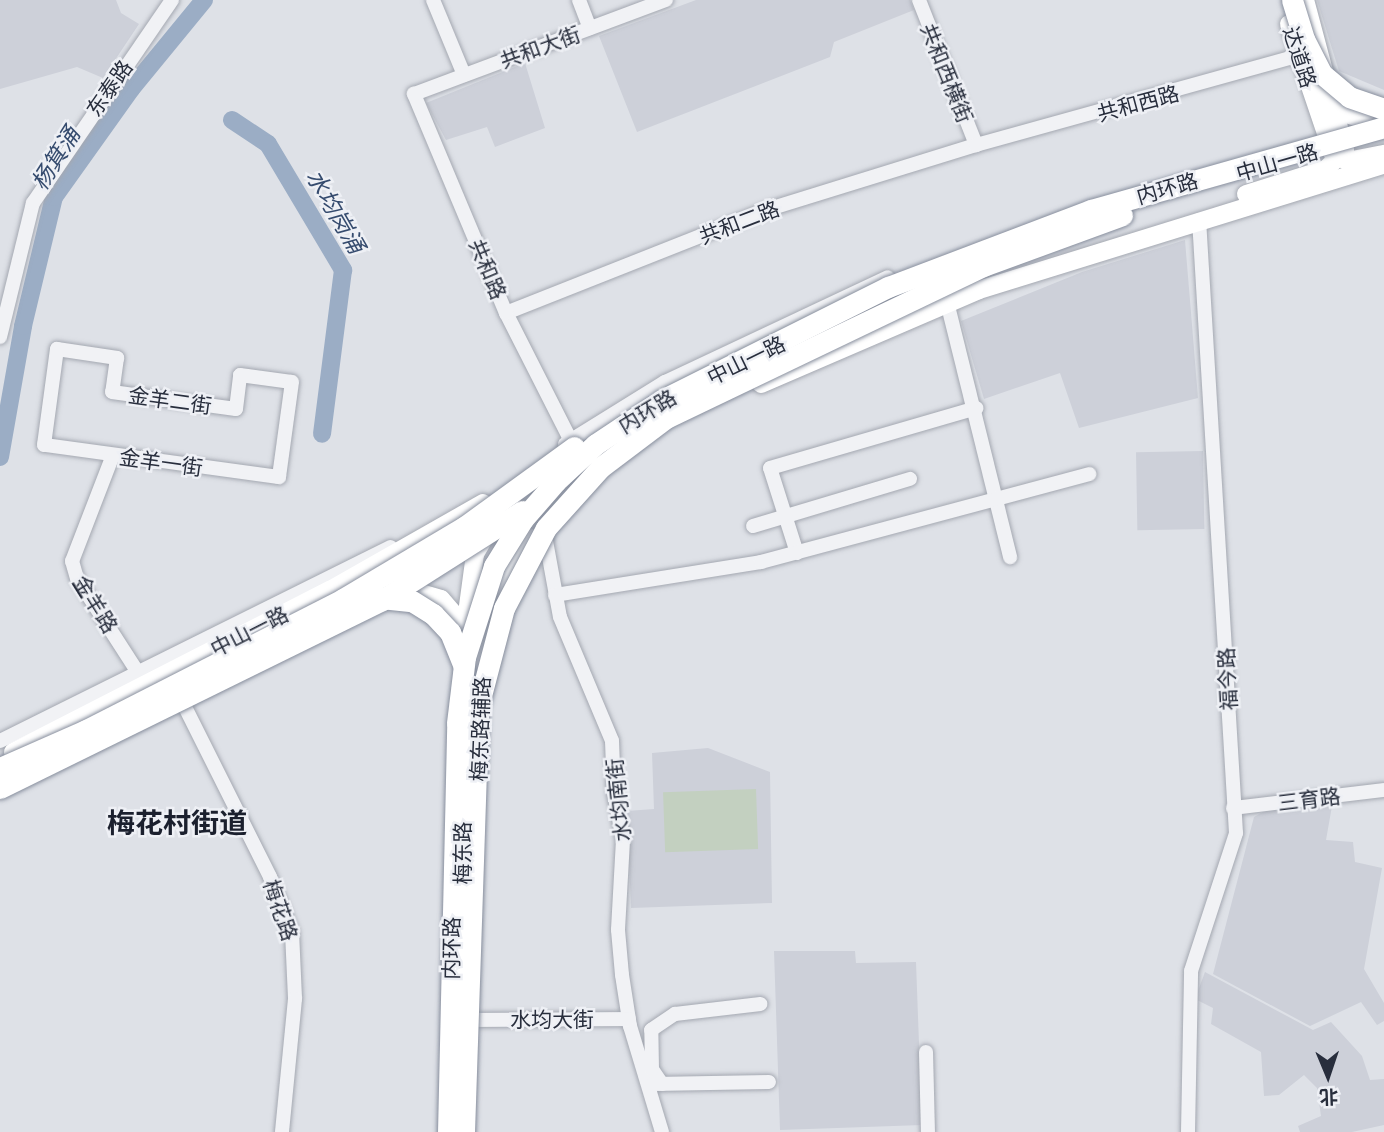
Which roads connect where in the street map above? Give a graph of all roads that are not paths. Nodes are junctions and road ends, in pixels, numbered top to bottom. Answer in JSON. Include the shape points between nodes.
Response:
{"nodes":[{"id":1,"x":172,"y":0,"type":"edge"},
{"id":2,"x":433,"y":0,"type":"edge"},
{"id":3,"x":579,"y":0,"type":"edge"},
{"id":4,"x":666,"y":0,"type":"edge"},
{"id":5,"x":919,"y":0,"type":"edge"},
{"id":6,"x":1282,"y":0,"type":"edge"},
{"id":7,"x":1292,"y":0,"type":"edge"},
{"id":8,"x":1305,"y":0,"type":"edge"},
{"id":9,"x":590,"y":28,"type":"junction"},
{"id":10,"x":1298,"y":56,"type":"junction"},
{"id":11,"x":464,"y":75,"type":"junction"},
{"id":12,"x":414,"y":94,"type":"joint"},
{"id":13,"x":1384,"y":108,"type":"edge"},
{"id":14,"x":1327,"y":112,"type":"junction"},
{"id":15,"x":1384,"y":114,"type":"edge"},
{"id":16,"x":1384,"y":130,"type":"edge"},
{"id":17,"x":1384,"y":140,"type":"edge"},
{"id":18,"x":976,"y":145,"type":"junction"},
{"id":19,"x":1332,"y":150,"type":"junction"},
{"id":20,"x":1384,"y":155,"type":"edge"},
{"id":21,"x":1282,"y":160,"type":"junction"},
{"id":22,"x":1384,"y":165,"type":"edge"},
{"id":23,"x":1199,"y":220,"type":"junction"},
{"id":24,"x":935,"y":273,"type":"junction"},
{"id":25,"x":979,"y":290,"type":"junction"},
{"id":26,"x":947,"y":302,"type":"junction"},
{"id":27,"x":506,"y":313,"type":"junction"},
{"id":28,"x":0,"y":337,"type":"edge"},
{"id":29,"x":776,"y":340,"type":"junction"},
{"id":30,"x":57,"y":349,"type":"joint"},
{"id":31,"x":732,"y":366,"type":"junction"},
{"id":32,"x":686,"y":372,"type":"junction"},
{"id":33,"x":292,"y":382,"type":"joint"},
{"id":34,"x":976,"y":408,"type":"junction"},
{"id":35,"x":644,"y":431,"type":"junction"},
{"id":36,"x":606,"y":433,"type":"junction"},
{"id":37,"x":570,"y":439,"type":"junction"},
{"id":38,"x":113,"y":455,"type":"junction"},
{"id":39,"x":593,"y":463,"type":"junction"},
{"id":40,"x":549,"y":466,"type":"junction"},
{"id":41,"x":1088,"y":474,"type":"dead end"},
{"id":42,"x":910,"y":479,"type":"dead end"},
{"id":43,"x":542,"y":492,"type":"dead end"},
{"id":44,"x":997,"y":501,"type":"junction"},
{"id":45,"x":515,"y":508,"type":"dead end"},
{"id":46,"x":786,"y":516,"type":"junction"},
{"id":47,"x":542,"y":525,"type":"junction"},
{"id":48,"x":753,"y":526,"type":"dead end"},
{"id":49,"x":439,"y":530,"type":"junction"},
{"id":50,"x":473,"y":542,"type":"junction"},
{"id":51,"x":797,"y":553,"type":"junction"},
{"id":52,"x":1010,"y":557,"type":"dead end"},
{"id":53,"x":371,"y":593,"type":"junction"},
{"id":54,"x":555,"y":595,"type":"junction"},
{"id":55,"x":434,"y":596,"type":"junction"},
{"id":56,"x":484,"y":619,"type":"junction"},
{"id":57,"x":284,"y":632,"type":"junction"},
{"id":58,"x":463,"y":638,"type":"junction"},
{"id":59,"x":218,"y":647,"type":"junction"},
{"id":60,"x":137,"y":671,"type":"junction"},
{"id":61,"x":192,"y":684,"type":"junction"},
{"id":62,"x":123,"y":695,"type":"junction"},
{"id":63,"x":161,"y":700,"type":"junction"},
{"id":64,"x":185,"y":706,"type":"junction"},
{"id":65,"x":142,"y":710,"type":"junction"},
{"id":66,"x":0,"y":741,"type":"edge"},
{"id":67,"x":9,"y":751,"type":"edge"},
{"id":68,"x":0,"y":758,"type":"edge"},
{"id":69,"x":5,"y":773,"type":"edge"},
{"id":70,"x":1384,"y":790,"type":"edge"},
{"id":71,"x":0,"y":792,"type":"edge"},
{"id":72,"x":1233,"y":808,"type":"junction"},
{"id":73,"x":463,"y":831,"type":"junction"},
{"id":74,"x":469,"y":904,"type":"junction"},
{"id":75,"x":760,"y":1004,"type":"dead end"},
{"id":76,"x":629,"y":1018,"type":"junction"},
{"id":77,"x":475,"y":1020,"type":"junction"},
{"id":78,"x":926,"y":1052,"type":"dead end"},
{"id":79,"x":769,"y":1082,"type":"dead end"},
{"id":80,"x":655,"y":1084,"type":"junction"},
{"id":81,"x":282,"y":1132,"type":"edge"},
{"id":82,"x":441,"y":1132,"type":"edge"},
{"id":83,"x":448,"y":1132,"type":"edge"},
{"id":84,"x":453,"y":1132,"type":"edge"},
{"id":85,"x":462,"y":1132,"type":"edge"},
{"id":86,"x":473,"y":1132,"type":"edge"},
{"id":87,"x":662,"y":1132,"type":"edge"},
{"id":88,"x":928,"y":1132,"type":"edge"},
{"id":89,"x":1188,"y":1132,"type":"edge"}],
"edges":[{"from":1,"to":28,"type":"street","name":"东泰路","via":[[33,203]]},
{"from":2,"to":11,"type":"street"},
{"from":3,"to":9,"type":"street"},
{"from":4,"to":9,"type":"street","name":"共和大街"},
{"from":5,"to":18,"type":"street","name":"共和西横街"},
{"from":6,"to":10,"type":"main road","name":"达道路"},
{"from":7,"to":13,"type":"highway","bridge":true,"via":[[1304,39],[1322,74],[1349,97]]},
{"from":8,"to":14,"type":"main road","name":"达道路"},
{"from":9,"to":11,"type":"street","name":"共和大街"},
{"from":10,"to":14,"type":"main road","name":"达道路"},
{"from":10,"to":18,"type":"street","name":"共和西路"},
{"from":11,"to":12,"type":"street","name":"共和大街"},
{"from":12,"to":27,"type":"street","name":"共和路"},
{"from":14,"to":15,"type":"main road","via":[[1359,118]]},
{"from":14,"to":19,"type":"main road"},
{"from":14,"to":21,"type":"main road","via":[[1307,140]]},
{"from":16,"to":19,"type":"main road","name":"中山一路"},
{"from":16,"to":29,"type":"highway","name":"内环路","bridge":true,"via":[[1124,200],[1010,237]]},
{"from":17,"to":35,"type":"highway","name":"内环路","bridge":true,"via":[[1140,209],[983,266],[798,351]]},
{"from":18,"to":27,"type":"street","name":"共和二路","via":[[769,209]]},
{"from":19,"to":20,"type":"main road"},
{"from":19,"to":21,"type":"main road","name":"中山一路"},
{"from":19,"to":25,"type":"main road","via":[[1321,171],[1092,243]]},
{"from":21,"to":24,"type":"main road","name":"中山一路","via":[[1099,212]]},
{"from":22,"to":23,"type":"main road","name":"中山一路"},
{"from":23,"to":25,"type":"main road","name":"中山一路"},
{"from":23,"to":72,"type":"street","name":"福今路"},
{"from":24,"to":31,"type":"main road","name":"中山一路"},
{"from":24,"to":32,"type":"street","via":[[881,280]]},
{"from":25,"to":26,"type":"main road","name":"中山一路"},
{"from":26,"to":34,"type":"street"},
{"from":26,"to":39,"type":"main road","name":"中山一路"},
{"from":27,"to":37,"type":"street","name":"共和路"},
{"from":29,"to":57,"type":"highway","bridge":true,"via":[[642,400],[454,534]]},
{"from":29,"to":83,"type":"highway","name":"内环路","bridge":true,"via":[[662,400],[596,444],[523,519],[494,566],[472,625],[459,702]]},
{"from":30,"to":33,"type":"street","name":"金羊二街","via":[[117,358],[112,392],[153,398],[236,409],[240,374]]},
{"from":30,"to":38,"type":"street","name":"金羊一街","via":[[44,445]]},
{"from":31,"to":32,"type":"street"},
{"from":31,"to":36,"type":"main road","name":"中山一路"},
{"from":32,"to":37,"type":"street"},
{"from":33,"to":38,"type":"street","name":"金羊一街","via":[[279,477]]},
{"from":34,"to":44,"type":"street"},
{"from":34,"to":46,"type":"street","via":[[770,468]]},
{"from":35,"to":71,"type":"highway","bridge":true,"via":[[470,548],[382,600]]},
{"from":35,"to":73,"type":"highway","name":"内环路","bridge":true,"via":[[583,484],[554,518],[504,608],[478,701]]},
{"from":36,"to":40,"type":"main road","name":"中山一路"},
{"from":36,"to":50,"type":"main road"},
{"from":37,"to":40,"type":"street"},
{"from":38,"to":60,"type":"street","name":"金羊路","via":[[72,561],[77,578]]},
{"from":39,"to":43,"type":"main road","name":"中山一路"},
{"from":39,"to":47,"type":"main road"},
{"from":40,"to":49,"type":"main road","name":"中山一路"},
{"from":41,"to":44,"type":"street"},
{"from":42,"to":46,"type":"street"},
{"from":44,"to":51,"type":"street"},
{"from":44,"to":52,"type":"street"},
{"from":45,"to":50,"type":"main road","name":"中山一路"},
{"from":46,"to":48,"type":"street"},
{"from":46,"to":51,"type":"street"},
{"from":47,"to":54,"type":"street","name":"水均南街"},
{"from":47,"to":56,"type":"main road"},
{"from":49,"to":50,"type":"main road","via":[[452,530]]},
{"from":49,"to":59,"type":"main road","name":"中山一路"},
{"from":49,"to":60,"type":"street","via":[[349,566]]},
{"from":50,"to":53,"type":"main road","name":"中山一路"},
{"from":50,"to":56,"type":"main road","name":"梅东路","via":[[487,559],[493,578]]},
{"from":50,"to":58,"type":"main road","name":"梅东路"},
{"from":51,"to":54,"type":"street","via":[[663,580]]},
{"from":53,"to":55,"type":"main road","via":[[410,590]]},
{"from":53,"to":61,"type":"main road","name":"中山一路"},
{"from":54,"to":76,"type":"street","name":"水均南街","via":[[578,667],[612,741],[614,792],[623,840],[618,930]]},
{"from":55,"to":58,"type":"main road","via":[[453,613]]},
{"from":55,"to":64,"type":"street","via":[[410,596],[389,604]]},
{"from":56,"to":74,"type":"main road","name":"梅东路","via":[[467,691]]},
{"from":57,"to":69,"type":"highway","bridge":true},
{"from":57,"to":73,"type":"highway","bridge":true,"via":[[348,604],[376,598],[412,601],[440,620],[460,652],[464,672]]},
{"from":58,"to":73,"type":"main road","name":"梅东路"},
{"from":59,"to":61,"type":"street"},
{"from":59,"to":62,"type":"main road","name":"中山一路"},
{"from":60,"to":66,"type":"street"},
{"from":61,"to":63,"type":"main road","name":"中山一路"},
{"from":61,"to":64,"type":"street"},
{"from":62,"to":63,"type":"street"},
{"from":62,"to":67,"type":"main road","name":"中山一路"},
{"from":63,"to":64,"type":"street"},
{"from":63,"to":65,"type":"main road","name":"中山一路"},
{"from":64,"to":65,"type":"main road"},
{"from":64,"to":71,"type":"street"},
{"from":64,"to":81,"type":"street","name":"梅花路","via":[[270,877],[292,932],[295,999]]},
{"from":65,"to":69,"type":"main road","name":"中山一路"},
{"from":67,"to":68,"type":"main road","name":"中山一路"},
{"from":69,"to":71,"type":"main road"},
{"from":70,"to":72,"type":"street","name":"三育路"},
{"from":72,"to":89,"type":"street","name":"福今路","via":[[1236,833],[1191,971]]},
{"from":73,"to":82,"type":"street","via":[[447,886]]},
{"from":73,"to":84,"type":"main road","name":"梅东路"},
{"from":73,"to":85,"type":"highway","name":"内环路","bridge":true},
{"from":74,"to":77,"type":"street"},
{"from":74,"to":85,"type":"main road","name":"梅东路"},
{"from":75,"to":80,"type":"street","via":[[675,1014],[652,1030]]},
{"from":76,"to":77,"type":"street","name":"水均大街"},
{"from":76,"to":80,"type":"street","name":"水均南街"},
{"from":77,"to":86,"type":"street"},
{"from":78,"to":88,"type":"street"},
{"from":79,"to":80,"type":"street"},
{"from":80,"to":87,"type":"street"}]}
